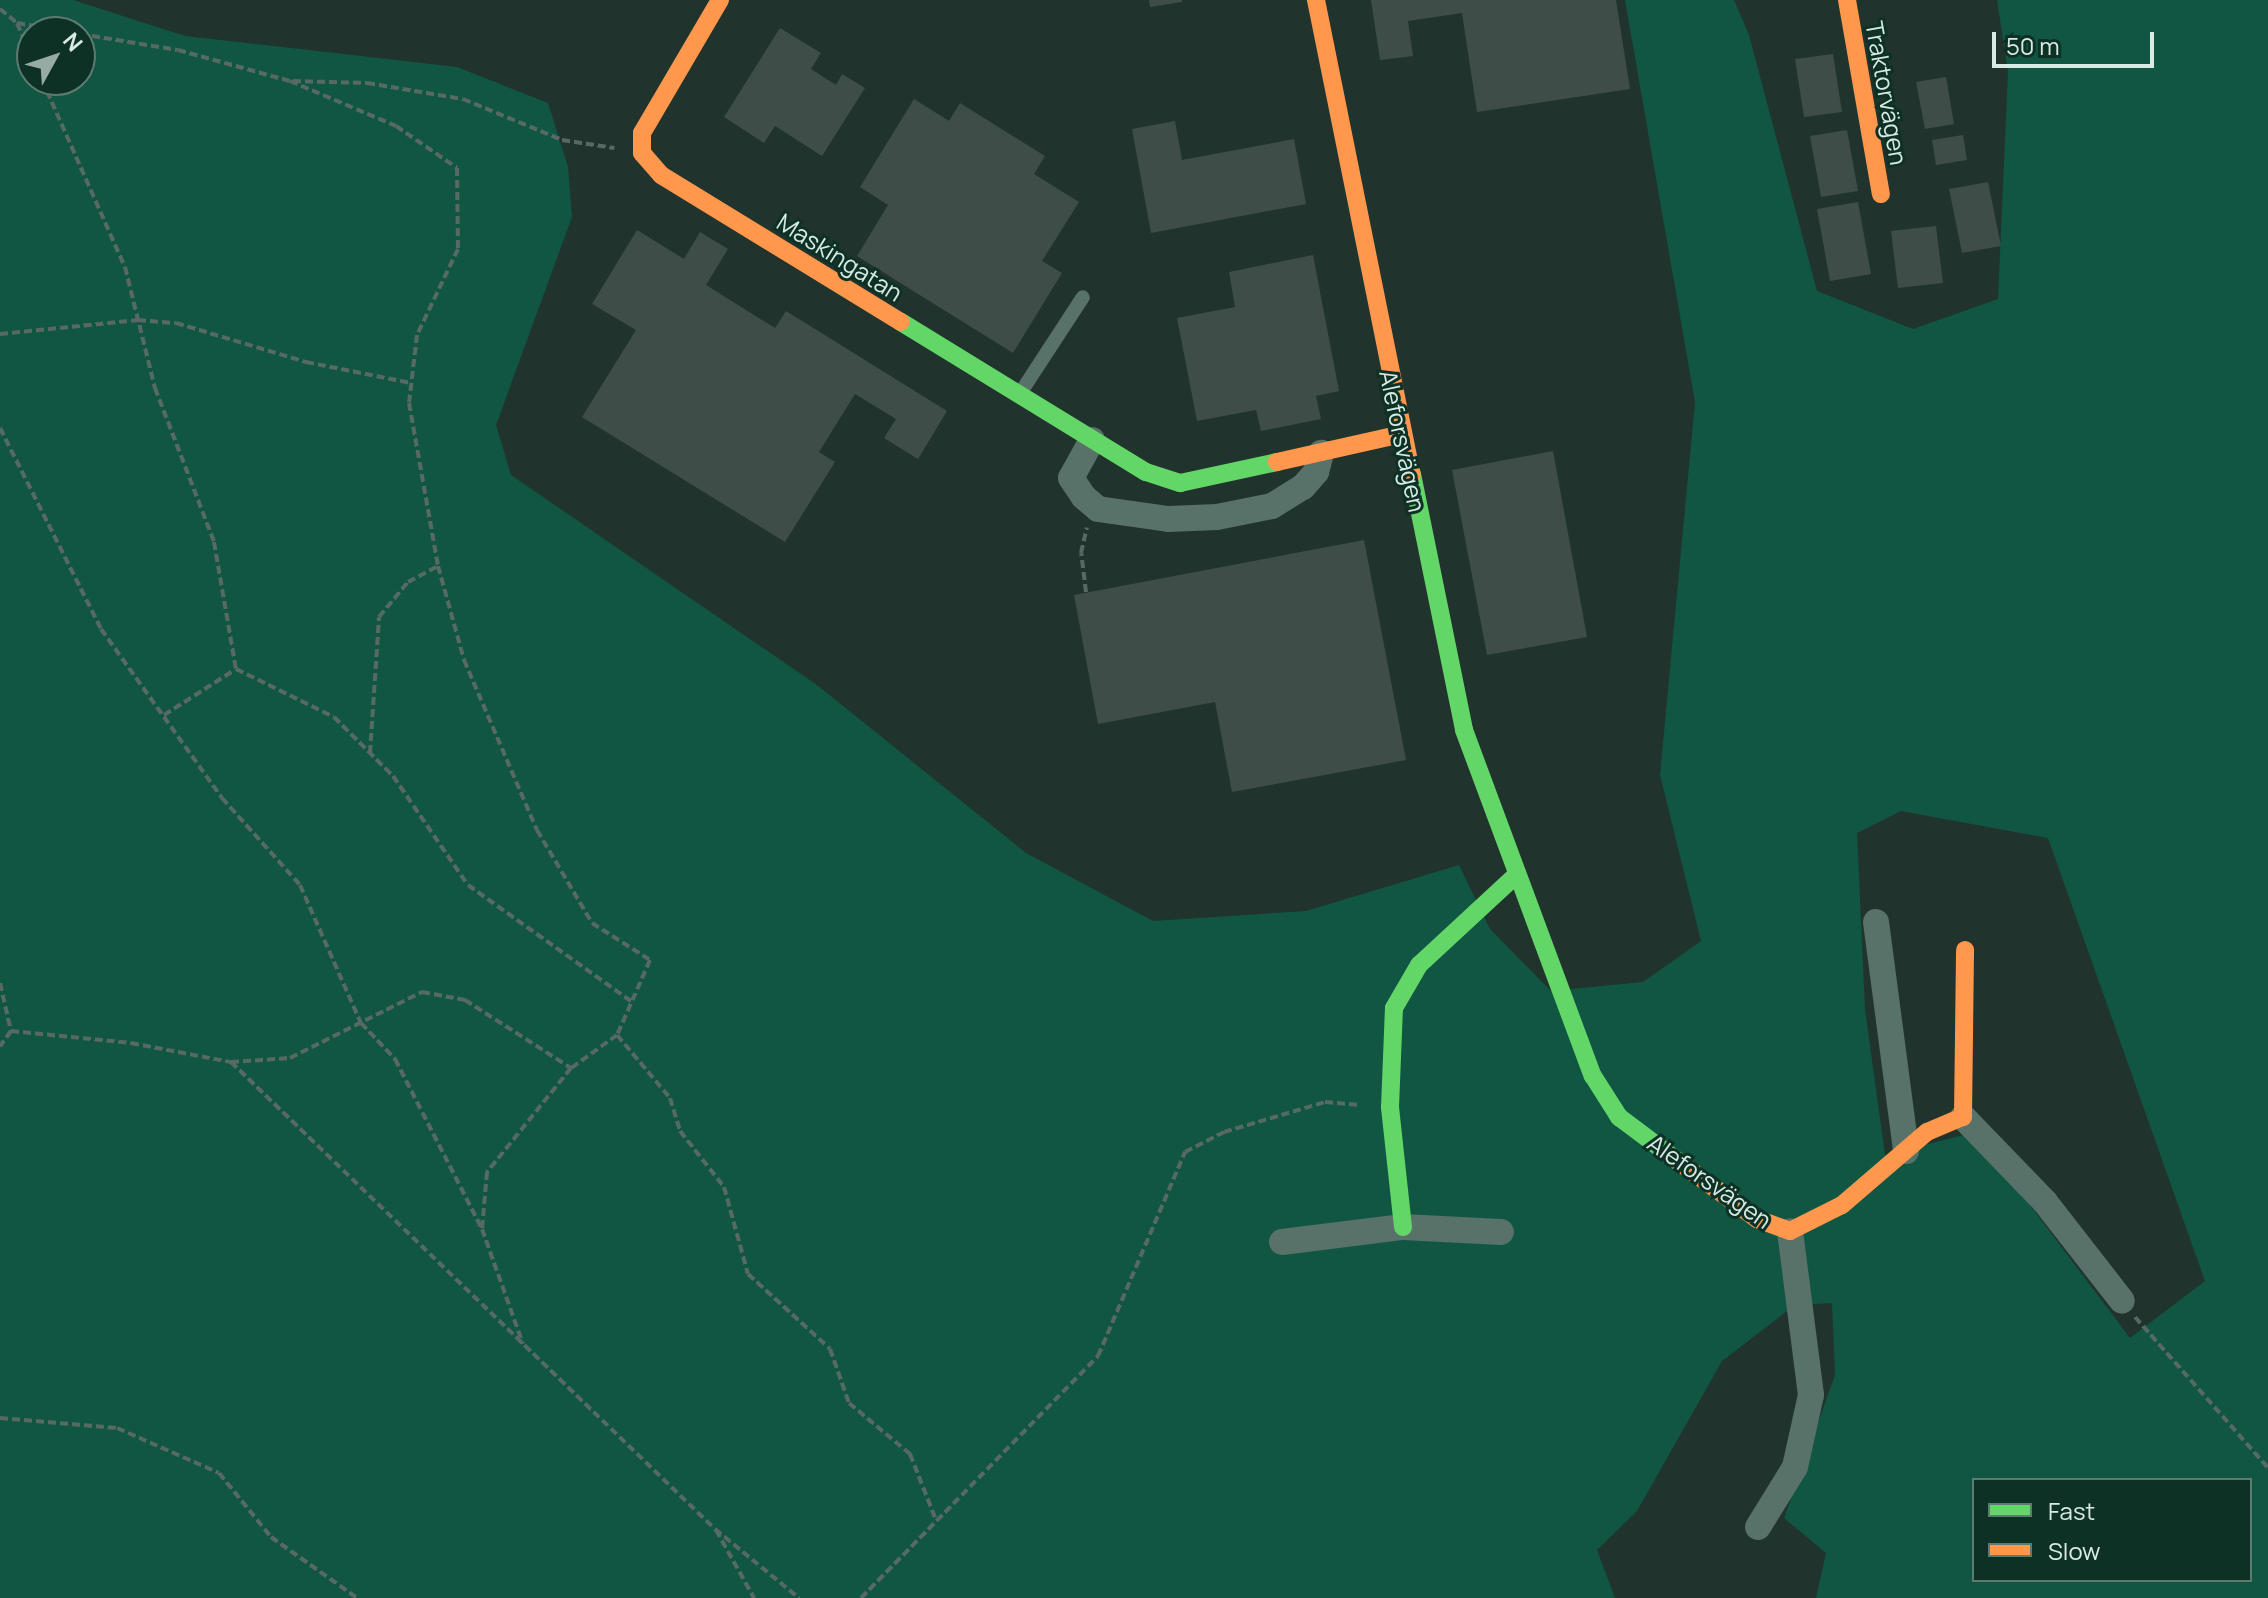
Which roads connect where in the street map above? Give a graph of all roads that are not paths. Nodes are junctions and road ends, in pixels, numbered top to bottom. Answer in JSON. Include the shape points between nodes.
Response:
{"nodes":[{"id":1,"x":720,"y":0,"type":"edge"},
{"id":2,"x":1316,"y":0,"type":"edge"},
{"id":3,"x":1847,"y":0,"type":"edge"},
{"id":4,"x":1881,"y":194,"type":"dead end"},
{"id":5,"x":1083,"y":297,"type":"dead end"},
{"id":6,"x":1021,"y":393,"type":"junction"},
{"id":7,"x":1402,"y":434,"type":"junction"},
{"id":8,"x":1092,"y":440,"type":"junction"},
{"id":9,"x":1321,"y":453,"type":"junction"},
{"id":10,"x":1515,"y":876,"type":"junction"},
{"id":11,"x":1876,"y":922,"type":"dead end"},
{"id":12,"x":1965,"y":950,"type":"dead end"},
{"id":13,"x":1963,"y":1117,"type":"junction"},
{"id":14,"x":1906,"y":1151,"type":"junction"},
{"id":15,"x":1403,"y":1227,"type":"junction"},
{"id":16,"x":1790,"y":1231,"type":"junction"},
{"id":17,"x":1501,"y":1232,"type":"dead end"},
{"id":18,"x":1282,"y":1242,"type":"dead end"},
{"id":19,"x":2122,"y":1301,"type":"road end"},
{"id":20,"x":1758,"y":1527,"type":"dead end"}],
"edges":[{"from":1,"to":6,"type":"street","name":"Maskingatan","via":[[651,112],[642,133],[642,153],[661,175]]},
{"from":2,"to":7,"type":"street","name":"Aleforsvägen"},
{"from":3,"to":4,"type":"street","name":"Traktorvägen"},
{"from":5,"to":6,"type":"lane"},
{"from":6,"to":8,"type":"street","name":"Maskingatan"},
{"from":7,"to":9,"type":"street","name":"Maskingatan"},
{"from":7,"to":10,"type":"street","name":"Aleforsvägen","via":[[1464,730]]},
{"from":8,"to":9,"type":"street","name":"Maskingatan","via":[[1146,472],[1180,483]]},
{"from":8,"to":9,"type":"street","via":[[1071,478],[1098,509],[1168,519],[1217,517],[1272,506],[1303,487],[1316,472]]},
{"from":10,"to":15,"type":"street","via":[[1419,965],[1394,1008],[1390,1107]]},
{"from":10,"to":16,"type":"street","name":"Aleforsvägen","via":[[1593,1076],[1619,1117],[1757,1219]]},
{"from":11,"to":14,"type":"street"},
{"from":12,"to":13,"type":"street"},
{"from":13,"to":14,"type":"street","name":"Aleforsvägen","via":[[1927,1132]]},
{"from":13,"to":19,"type":"street","via":[[2045,1202]]},
{"from":14,"to":16,"type":"street","name":"Aleforsvägen","via":[[1842,1205]]},
{"from":15,"to":17,"type":"street"},
{"from":15,"to":18,"type":"street"},
{"from":16,"to":20,"type":"street","via":[[1811,1395],[1795,1467]]}]}
